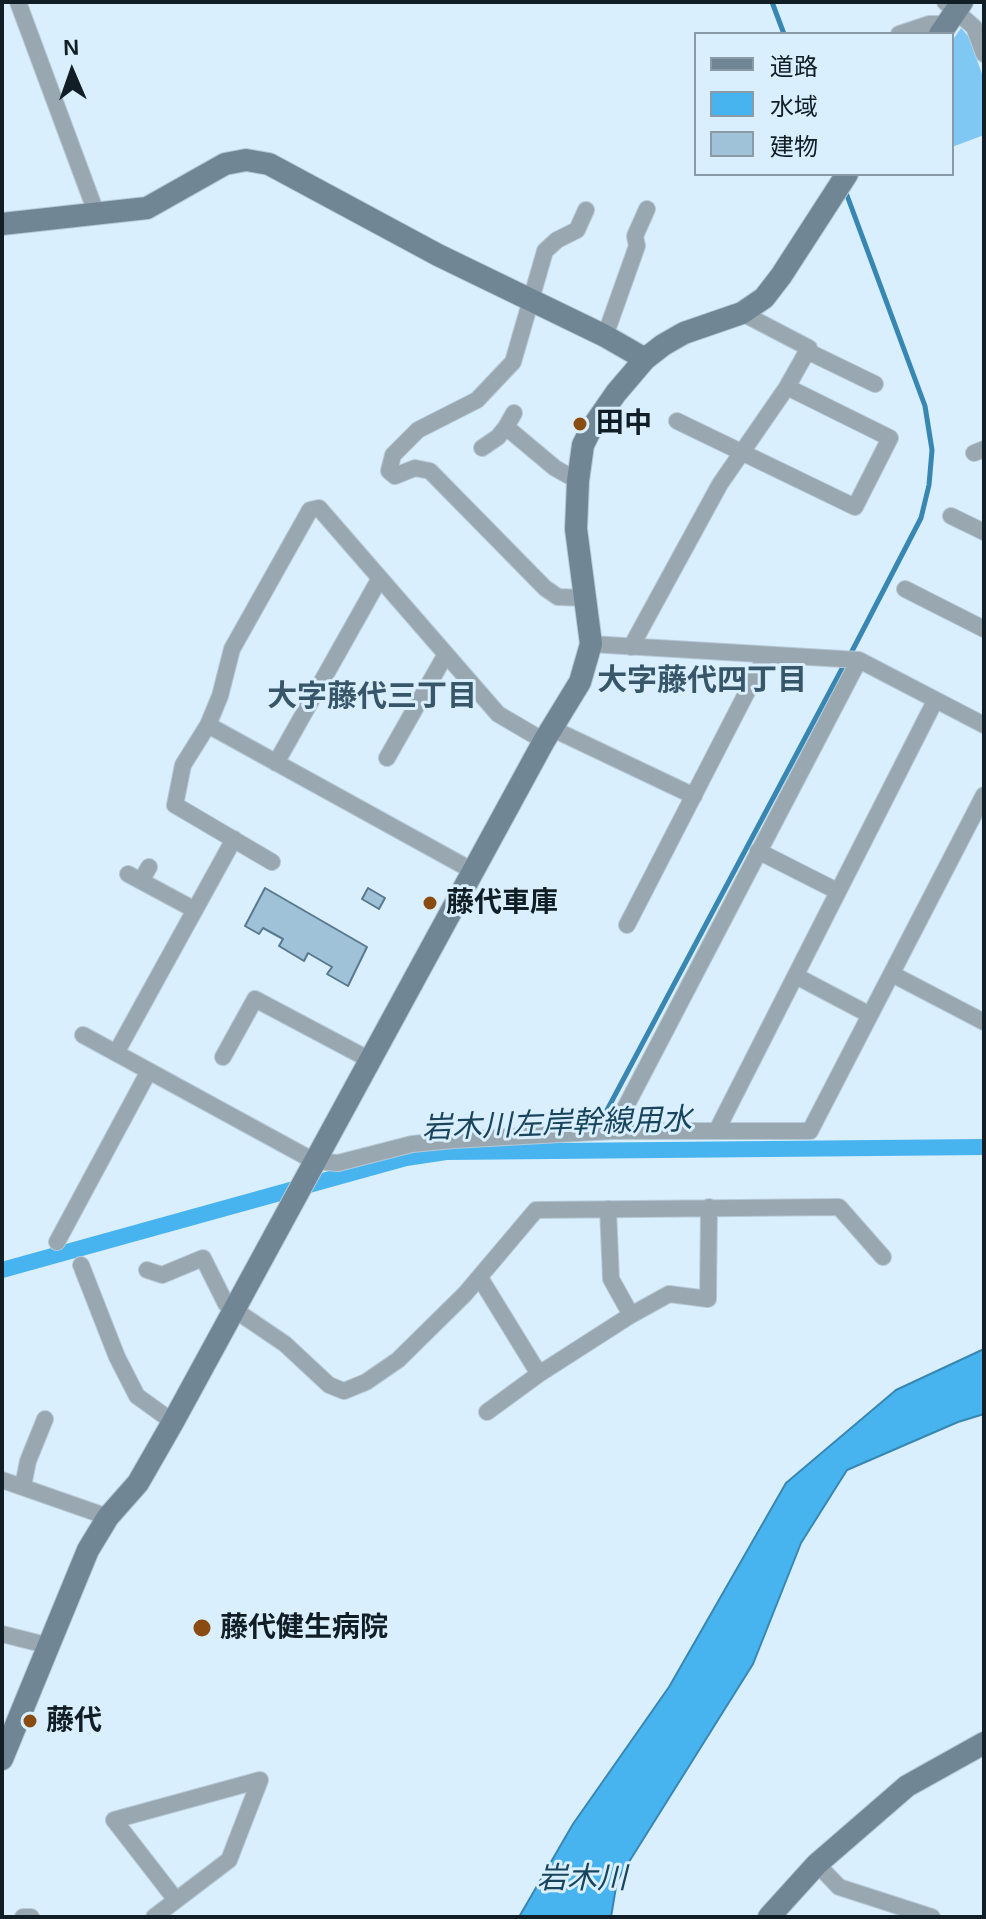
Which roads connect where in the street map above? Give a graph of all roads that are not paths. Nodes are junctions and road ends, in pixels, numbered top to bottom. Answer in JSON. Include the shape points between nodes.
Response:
{"nodes":[{"id":1,"x":18,"y":2,"type":"edge"},
{"id":2,"x":950,"y":15,"type":"edge"},
{"id":3,"x":905,"y":32,"type":"edge"},
{"id":4,"x":984,"y":54,"type":"edge"},
{"id":5,"x":843,"y":181,"type":"edge"},
{"id":6,"x":647,"y":209,"type":"dead end"},
{"id":7,"x":586,"y":210,"type":"dead end"},
{"id":8,"x":97,"y":215,"type":"junction"},
{"id":9,"x":2,"y":224,"type":"edge"},
{"id":10,"x":532,"y":302,"type":"junction"},
{"id":11,"x":742,"y":313,"type":"junction"},
{"id":12,"x":605,"y":336,"type":"junction"},
{"id":13,"x":807,"y":351,"type":"junction"},
{"id":14,"x":645,"y":359,"type":"junction"},
{"id":15,"x":875,"y":384,"type":"dead end"},
{"id":16,"x":787,"y":387,"type":"junction"},
{"id":17,"x":677,"y":421,"type":"dead end"},
{"id":18,"x":482,"y":448,"type":"dead end"},
{"id":19,"x":744,"y":452,"type":"junction"},
{"id":20,"x":578,"y":481,"type":"junction"},
{"id":21,"x":951,"y":516,"type":"dead end"},
{"id":22,"x":984,"y":532,"type":"edge"},
{"id":23,"x":380,"y":578,"type":"junction"},
{"id":24,"x":905,"y":589,"type":"dead end"},
{"id":25,"x":585,"y":598,"type":"junction"},
{"id":26,"x":984,"y":629,"type":"edge"},
{"id":27,"x":591,"y":644,"type":"junction"},
{"id":28,"x":631,"y":647,"type":"junction"},
{"id":29,"x":446,"y":654,"type":"junction"},
{"id":30,"x":766,"y":655,"type":"junction"},
{"id":31,"x":850,"y":660,"type":"junction"},
{"id":32,"x":935,"y":701,"type":"junction"},
{"id":33,"x":208,"y":725,"type":"junction"},
{"id":34,"x":984,"y":725,"type":"edge"},
{"id":35,"x":549,"y":735,"type":"junction"},
{"id":36,"x":387,"y":758,"type":"dead end"},
{"id":37,"x":276,"y":763,"type":"junction"},
{"id":38,"x":984,"y":795,"type":"edge"},
{"id":39,"x":694,"y":796,"type":"junction"},
{"id":40,"x":234,"y":839,"type":"junction"},
{"id":41,"x":758,"y":851,"type":"junction"},
{"id":42,"x":272,"y":862,"type":"dead end"},
{"id":43,"x":473,"y":871,"type":"junction"},
{"id":44,"x":140,"y":874,"type":"dead end"},
{"id":45,"x":837,"y":891,"type":"junction"},
{"id":46,"x":195,"y":910,"type":"junction"},
{"id":47,"x":627,"y":925,"type":"dead end"},
{"id":48,"x":892,"y":974,"type":"junction"},
{"id":49,"x":796,"y":976,"type":"junction"},
{"id":50,"x":870,"y":1015,"type":"junction"},
{"id":51,"x":984,"y":1022,"type":"edge"},
{"id":52,"x":83,"y":1035,"type":"dead end"},
{"id":53,"x":116,"y":1053,"type":"junction"},
{"id":54,"x":223,"y":1057,"type":"dead end"},
{"id":55,"x":370,"y":1060,"type":"junction"},
{"id":56,"x":149,"y":1071,"type":"junction"},
{"id":57,"x":717,"y":1130,"type":"junction"},
{"id":58,"x":613,"y":1131,"type":"junction"},
{"id":59,"x":304,"y":1180,"type":"junction"},
{"id":60,"x":709,"y":1207,"type":"junction"},
{"id":61,"x":608,"y":1209,"type":"junction"},
{"id":62,"x":57,"y":1242,"type":"dead end"},
{"id":63,"x":883,"y":1257,"type":"dead end"},
{"id":64,"x":81,"y":1265,"type":"dead end"},
{"id":65,"x":147,"y":1270,"type":"dead end"},
{"id":66,"x":480,"y":1278,"type":"junction"},
{"id":67,"x":234,"y":1309,"type":"junction"},
{"id":68,"x":631,"y":1315,"type":"junction"},
{"id":69,"x":539,"y":1374,"type":"junction"},
{"id":70,"x":487,"y":1412,"type":"dead end"},
{"id":71,"x":45,"y":1419,"type":"dead end"},
{"id":72,"x":173,"y":1422,"type":"junction"},
{"id":73,"x":2,"y":1480,"type":"edge"},
{"id":74,"x":23,"y":1486,"type":"junction"},
{"id":75,"x":108,"y":1517,"type":"junction"},
{"id":76,"x":2,"y":1634,"type":"edge"},
{"id":77,"x":50,"y":1646,"type":"junction"},
{"id":78,"x":12,"y":1714,"type":"edge"},
{"id":79,"x":984,"y":1743,"type":"edge"},
{"id":80,"x":2,"y":1759,"type":"edge"},
{"id":81,"x":817,"y":1864,"type":"junction"},
{"id":82,"x":176,"y":1900,"type":"junction"},
{"id":83,"x":23,"y":1917,"type":"edge"},
{"id":84,"x":31,"y":1917,"type":"edge"},
{"id":85,"x":154,"y":1917,"type":"edge"},
{"id":86,"x":769,"y":1917,"type":"edge"},
{"id":87,"x":932,"y":1917,"type":"edge"}],
"edges":[{"from":1,"to":8,"type":"street"},
{"from":2,"to":3,"type":"street"},
{"from":2,"to":4,"type":"street","via":[[974,27]]},
{"from":5,"to":11,"type":"street","via":[[781,276],[764,298]]},
{"from":6,"to":12,"type":"street"},
{"from":7,"to":10,"type":"street","via":[[577,230],[545,251]]},
{"from":8,"to":9,"type":"street"},
{"from":8,"to":10,"type":"street","via":[[147,208],[225,164],[269,164]]},
{"from":10,"to":12,"type":"street"},
{"from":10,"to":25,"type":"street","via":[[513,362],[477,400],[418,430],[393,455],[389,471],[395,476],[415,468],[430,471],[545,588],[558,597]]},
{"from":11,"to":13,"type":"street"},
{"from":11,"to":14,"type":"street","via":[[684,333]]},
{"from":12,"to":14,"type":"street"},
{"from":13,"to":15,"type":"street"},
{"from":13,"to":16,"type":"street"},
{"from":14,"to":20,"type":"street","via":[[591,429]]},
{"from":16,"to":19,"type":"street"},
{"from":16,"to":19,"type":"street","via":[[890,438],[855,507]]},
{"from":17,"to":19,"type":"street"},
{"from":18,"to":20,"type":"street","via":[[510,420],[555,468]]},
{"from":19,"to":28,"type":"street","via":[[720,484]]},
{"from":20,"to":25,"type":"street","via":[[576,529]]},
{"from":21,"to":22,"type":"street"},
{"from":23,"to":29,"type":"street"},
{"from":23,"to":33,"type":"street","via":[[319,508],[310,510],[232,649]]},
{"from":23,"to":37,"type":"street"},
{"from":24,"to":26,"type":"street"},
{"from":25,"to":27,"type":"street"},
{"from":27,"to":28,"type":"street"},
{"from":27,"to":35,"type":"street","via":[[580,682]]},
{"from":28,"to":30,"type":"street"},
{"from":29,"to":35,"type":"street","via":[[498,714]]},
{"from":29,"to":36,"type":"street"},
{"from":30,"to":31,"type":"street"},
{"from":30,"to":39,"type":"street"},
{"from":31,"to":32,"type":"street"},
{"from":31,"to":41,"type":"street"},
{"from":32,"to":34,"type":"street"},
{"from":32,"to":45,"type":"street"},
{"from":33,"to":37,"type":"street"},
{"from":33,"to":40,"type":"street","via":[[183,765],[175,805]]},
{"from":35,"to":39,"type":"street"},
{"from":35,"to":43,"type":"street"},
{"from":37,"to":43,"type":"street"},
{"from":38,"to":48,"type":"street"},
{"from":39,"to":47,"type":"street"},
{"from":40,"to":42,"type":"street"},
{"from":40,"to":46,"type":"street"},
{"from":41,"to":45,"type":"street"},
{"from":41,"to":58,"type":"street"},
{"from":43,"to":55,"type":"street"},
{"from":44,"to":46,"type":"street"},
{"from":45,"to":49,"type":"street"},
{"from":46,"to":53,"type":"street"},
{"from":48,"to":50,"type":"street"},
{"from":48,"to":51,"type":"street"},
{"from":49,"to":50,"type":"street"},
{"from":49,"to":57,"type":"street"},
{"from":50,"to":57,"type":"street","via":[[810,1131]]},
{"from":52,"to":53,"type":"street"},
{"from":53,"to":56,"type":"street"},
{"from":54,"to":55,"type":"street","via":[[255,999]]},
{"from":55,"to":59,"type":"street"},
{"from":56,"to":59,"type":"street"},
{"from":56,"to":62,"type":"street"},
{"from":57,"to":58,"type":"street"},
{"from":58,"to":59,"type":"street","via":[[412,1144],[338,1163]]},
{"from":59,"to":67,"type":"street"},
{"from":60,"to":61,"type":"street"},
{"from":60,"to":63,"type":"street","via":[[839,1207]]},
{"from":60,"to":68,"type":"street","via":[[708,1299],[669,1294]]},
{"from":61,"to":66,"type":"street","via":[[536,1210]]},
{"from":61,"to":68,"type":"street","via":[[611,1279]]},
{"from":64,"to":72,"type":"street","via":[[137,1396]]},
{"from":65,"to":67,"type":"street","via":[[162,1275],[203,1258],[226,1304]]},
{"from":66,"to":67,"type":"street","via":[[398,1360],[344,1391],[329,1385],[285,1344]]},
{"from":66,"to":69,"type":"street"},
{"from":67,"to":72,"type":"street"},
{"from":68,"to":69,"type":"street"},
{"from":69,"to":70,"type":"street"},
{"from":71,"to":74,"type":"street"},
{"from":72,"to":75,"type":"street","via":[[138,1483]]},
{"from":73,"to":74,"type":"street"},
{"from":74,"to":75,"type":"street"},
{"from":75,"to":77,"type":"street","via":[[88,1550]]},
{"from":76,"to":77,"type":"street"},
{"from":77,"to":78,"type":"street"},
{"from":78,"to":80,"type":"street"},
{"from":79,"to":81,"type":"street","via":[[907,1786]]},
{"from":81,"to":86,"type":"street"},
{"from":81,"to":87,"type":"street","via":[[839,1887]]},
{"from":82,"to":82,"type":"street","via":[[229,1860],[260,1780],[114,1820]]},
{"from":82,"to":85,"type":"street"},
{"from":83,"to":84,"type":"street"}]}
